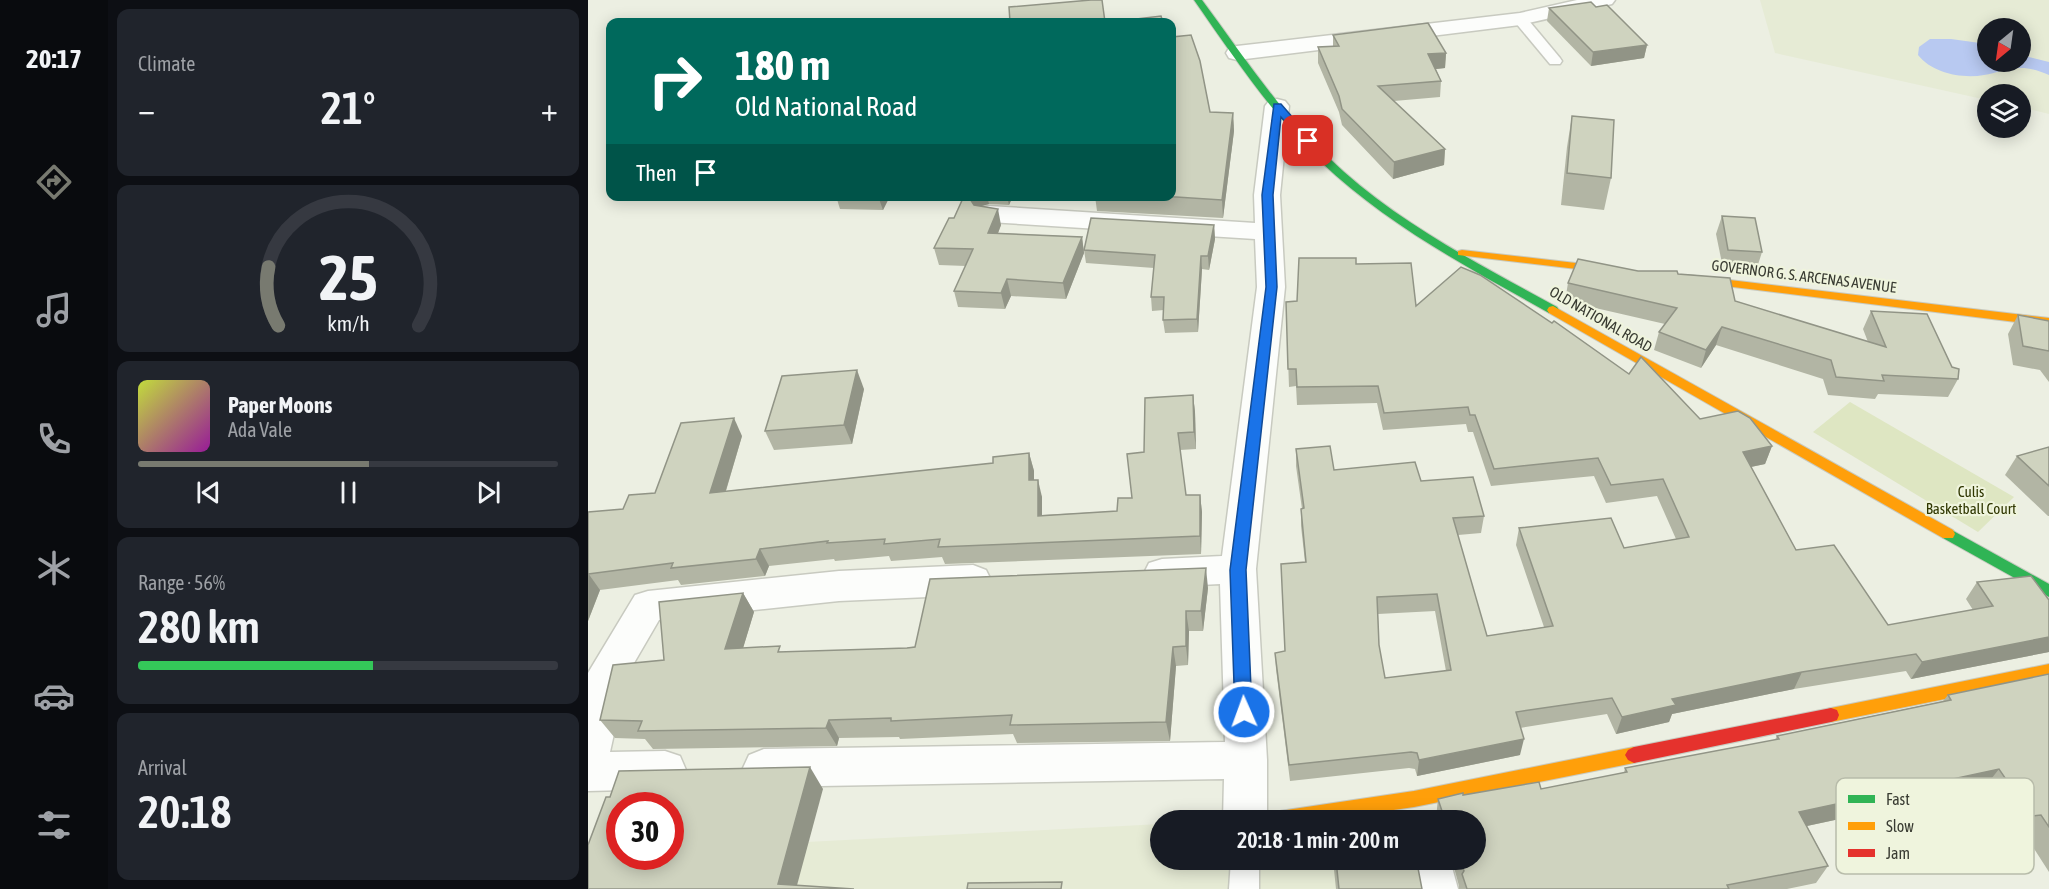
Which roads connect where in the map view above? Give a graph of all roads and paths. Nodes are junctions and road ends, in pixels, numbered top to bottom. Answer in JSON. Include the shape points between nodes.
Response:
{"nodes":[{"id":1,"x":1198,"y":0,"type":"edge"},
{"id":2,"x":1605,"y":0,"type":"edge"},
{"id":3,"x":1520,"y":19,"type":"junction"},
{"id":4,"x":1238,"y":53,"type":"junction"},
{"id":5,"x":1555,"y":61,"type":"dead end"},
{"id":6,"x":1277,"y":106,"type":"junction"},
{"id":7,"x":989,"y":214,"type":"edge"},
{"id":8,"x":1268,"y":232,"type":"junction"},
{"id":9,"x":1448,"y":251,"type":"junction"},
{"id":10,"x":1636,"y":273,"type":"edge"},
{"id":11,"x":1672,"y":278,"type":"edge"},
{"id":12,"x":2049,"y":322,"type":"edge"},
{"id":13,"x":1238,"y":570,"type":"junction"},
{"id":14,"x":1132,"y":574,"type":"edge"},
{"id":15,"x":1003,"y":579,"type":"edge"},
{"id":16,"x":2049,"y":591,"type":"edge"},
{"id":17,"x":2049,"y":671,"type":"edge"},
{"id":18,"x":598,"y":672,"type":"edge"},
{"id":19,"x":588,"y":759,"type":"edge"},
{"id":20,"x":1245,"y":760,"type":"junction"},
{"id":21,"x":588,"y":772,"type":"edge"},
{"id":22,"x":1245,"y":810,"type":"edge"},
{"id":23,"x":1417,"y":810,"type":"edge"},
{"id":24,"x":1245,"y":870,"type":"edge"},
{"id":25,"x":1431,"y":870,"type":"edge"},
{"id":26,"x":1244,"y":889,"type":"edge"},
{"id":27,"x":1436,"y":889,"type":"edge"}],
"edges":[{"from":1,"to":4,"type":"main road","name":"OLD NATIONAL ROAD"},
{"from":2,"to":3,"type":"street"},
{"from":3,"to":4,"type":"street"},
{"from":3,"to":5,"type":"lane"},
{"from":4,"to":6,"type":"main road","name":"OLD NATIONAL ROAD"},
{"from":6,"to":8,"type":"street","via":[[1267,195]]},
{"from":6,"to":9,"type":"main road","name":"OLD NATIONAL ROAD","via":[[1323,158],[1363,194]]},
{"from":7,"to":8,"type":"street"},
{"from":8,"to":13,"type":"street","via":[[1272,287]]},
{"from":9,"to":10,"type":"main road"},
{"from":9,"to":16,"type":"main road","name":"OLD NATIONAL ROAD"},
{"from":11,"to":12,"type":"main road","name":"GOVERNOR G. S. ARCENAS AVENUE"},
{"from":13,"to":14,"type":"street"},
{"from":13,"to":20,"type":"street"},
{"from":15,"to":18,"type":"street","via":[[839,586],[648,606]]},
{"from":17,"to":23,"type":"main road"},
{"from":18,"to":19,"type":"street"},
{"from":20,"to":21,"type":"street"},
{"from":20,"to":22,"type":"street"},
{"from":24,"to":26,"type":"lane"},
{"from":25,"to":27,"type":"street"}]}
